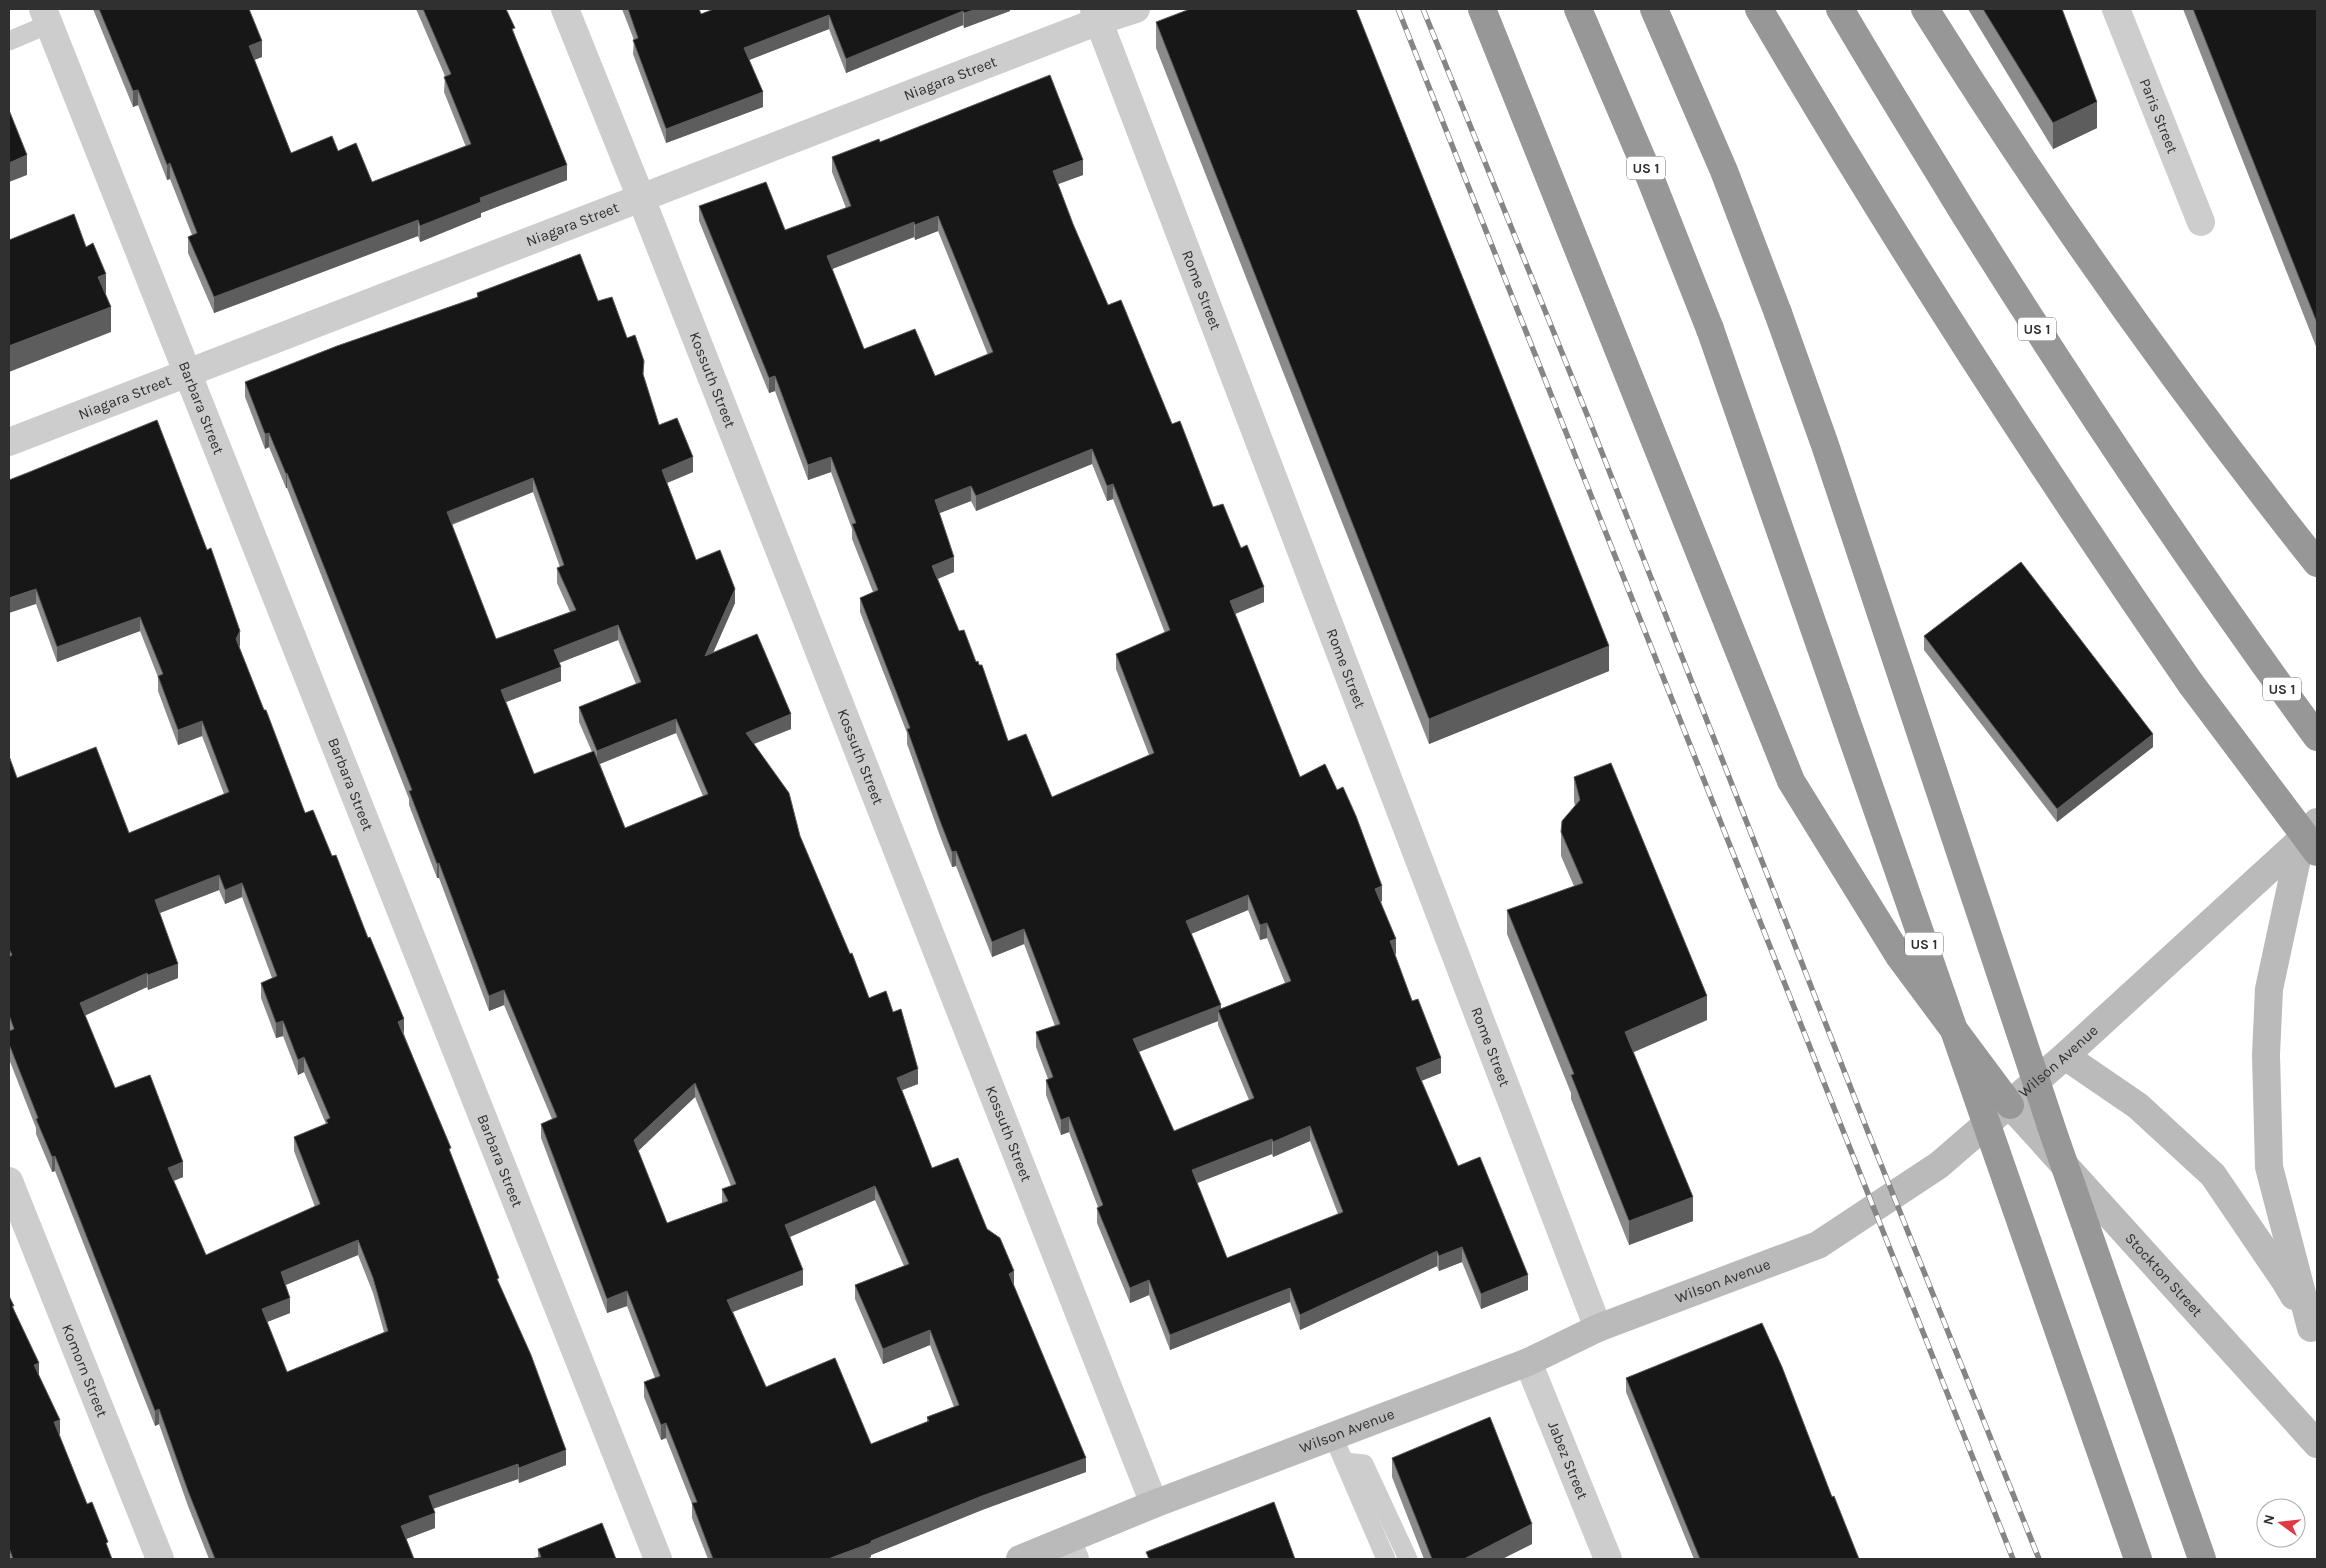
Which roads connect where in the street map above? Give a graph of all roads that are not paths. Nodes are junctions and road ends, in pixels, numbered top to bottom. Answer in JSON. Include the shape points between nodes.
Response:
{"nodes":[{"id":1,"x":565,"y":9,"type":"edge"},
{"id":2,"x":1136,"y":9,"type":"edge"},
{"id":3,"x":1482,"y":9,"type":"edge"},
{"id":4,"x":1578,"y":9,"type":"edge"},
{"id":5,"x":1654,"y":9,"type":"edge"},
{"id":6,"x":1760,"y":9,"type":"edge"},
{"id":7,"x":1840,"y":9,"type":"edge"},
{"id":8,"x":1925,"y":9,"type":"edge"},
{"id":9,"x":2116,"y":9,"type":"edge"},
{"id":10,"x":1097,"y":15,"type":"edge"},
{"id":11,"x":46,"y":16,"type":"edge"},
{"id":12,"x":9,"y":41,"type":"edge"},
{"id":13,"x":641,"y":198,"type":"junction"},
{"id":14,"x":2201,"y":222,"type":"dead end"},
{"id":15,"x":186,"y":374,"type":"junction"},
{"id":16,"x":9,"y":442,"type":"edge"},
{"id":17,"x":2317,"y":563,"type":"edge"},
{"id":18,"x":2317,"y":737,"type":"edge"},
{"id":19,"x":2312,"y":838,"type":"edge"},
{"id":20,"x":2065,"y":1056,"type":"junction"},
{"id":21,"x":2010,"y":1105,"type":"junction"},
{"id":22,"x":9,"y":1181,"type":"edge"},
{"id":23,"x":1598,"y":1328,"type":"junction"},
{"id":24,"x":2314,"y":1334,"type":"edge"},
{"id":25,"x":1528,"y":1362,"type":"junction"},
{"id":26,"x":1333,"y":1436,"type":"junction"},
{"id":27,"x":2317,"y":1444,"type":"edge"},
{"id":28,"x":1345,"y":1462,"type":"junction"},
{"id":29,"x":1154,"y":1504,"type":"junction"},
{"id":30,"x":1071,"y":1550,"type":"edge"},
{"id":31,"x":160,"y":1559,"type":"edge"},
{"id":32,"x":658,"y":1559,"type":"edge"},
{"id":33,"x":1020,"y":1559,"type":"edge"},
{"id":34,"x":1386,"y":1559,"type":"edge"},
{"id":35,"x":1408,"y":1559,"type":"edge"},
{"id":36,"x":1608,"y":1559,"type":"edge"},
{"id":37,"x":2138,"y":1559,"type":"edge"},
{"id":38,"x":2202,"y":1559,"type":"edge"}],
"edges":[{"from":1,"to":13,"type":"street","name":"Kossuth Street"},
{"from":2,"to":10,"type":"street","name":"Niagara Street"},
{"from":3,"to":21,"type":"highway","via":[[1791,781],[1899,956]]},
{"from":4,"to":37,"type":"highway","number":"US 1","bridge":true,"via":[[1710,329]]},
{"from":5,"to":38,"type":"highway","bridge":true,"via":[[1744,222],[1778,313],[2102,1278]]},
{"from":6,"to":19,"type":"highway","bridge":true,"via":[[1872,199],[2051,478],[2191,684]]},
{"from":7,"to":18,"type":"highway","number":"US 1","via":[[2018,300],[2179,545]]},
{"from":8,"to":17,"type":"highway","via":[[2031,174],[2132,319]]},
{"from":9,"to":14,"type":"street","name":"Paris Street"},
{"from":10,"to":13,"type":"street","name":"Niagara Street"},
{"from":10,"to":23,"type":"street","name":"Rome Street"},
{"from":11,"to":12,"type":"lane"},
{"from":11,"to":15,"type":"street","name":"Barbara Street"},
{"from":13,"to":15,"type":"street","name":"Niagara Street"},
{"from":13,"to":29,"type":"street","name":"Kossuth Street"},
{"from":15,"to":16,"type":"street","name":"Niagara Street"},
{"from":15,"to":32,"type":"street","name":"Barbara Street"},
{"from":19,"to":20,"type":"main road","name":"Wilson Avenue"},
{"from":19,"to":24,"type":"main road","via":[[2269,989],[2266,1055],[2269,1167]]},
{"from":20,"to":21,"type":"main road","name":"Wilson Avenue"},
{"from":20,"to":24,"type":"main road","via":[[2138,1106],[2213,1175],[2285,1280]]},
{"from":21,"to":23,"type":"main road","name":"Wilson Avenue","via":[[1940,1165],[1818,1245]]},
{"from":21,"to":27,"type":"main road","name":"Stockton Street"},
{"from":22,"to":31,"type":"street","name":"Komorn Street"},
{"from":23,"to":25,"type":"main road","name":"Wilson Avenue"},
{"from":25,"to":26,"type":"main road","name":"Wilson Avenue"},
{"from":25,"to":36,"type":"street","name":"Jabez Street"},
{"from":26,"to":28,"type":"lane"},
{"from":26,"to":29,"type":"main road","name":"Wilson Avenue"},
{"from":28,"to":34,"type":"lane"},
{"from":28,"to":35,"type":"lane","via":[[1364,1464]]},
{"from":29,"to":30,"type":"main road","name":"Wilson Avenue"},
{"from":30,"to":33,"type":"main road","name":"Wilson Avenue"}]}
